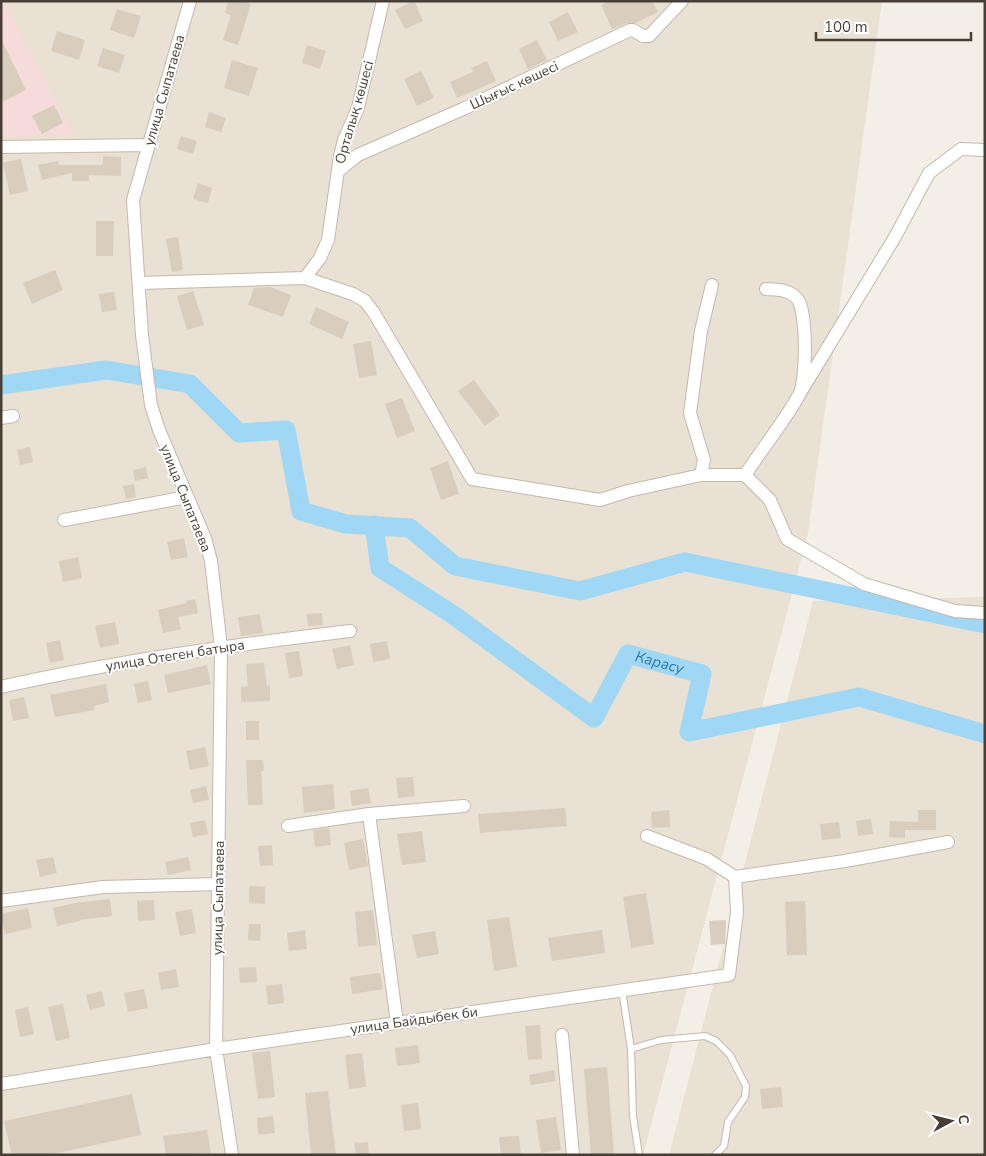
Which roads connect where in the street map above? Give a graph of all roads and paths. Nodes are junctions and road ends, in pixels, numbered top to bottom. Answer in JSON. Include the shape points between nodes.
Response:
{"nodes":[{"id":1,"x":190,"y":1,"type":"edge"},
{"id":2,"x":383,"y":1,"type":"edge"},
{"id":3,"x":682,"y":1,"type":"edge"},
{"id":4,"x":149,"y":144,"type":"junction"},
{"id":5,"x":1,"y":147,"type":"edge"},
{"id":6,"x":985,"y":150,"type":"edge"},
{"id":7,"x":338,"y":172,"type":"junction"},
{"id":8,"x":305,"y":278,"type":"junction"},
{"id":9,"x":140,"y":283,"type":"junction"},
{"id":10,"x":712,"y":285,"type":"dead end"},
{"id":11,"x":766,"y":289,"type":"dead end"},
{"id":12,"x":800,"y":393,"type":"junction"},
{"id":13,"x":701,"y":475,"type":"junction"},
{"id":14,"x":745,"y":475,"type":"junction"},
{"id":15,"x":187,"y":498,"type":"junction"},
{"id":16,"x":64,"y":520,"type":"dead end"},
{"id":17,"x":985,"y":613,"type":"edge"},
{"id":18,"x":350,"y":631,"type":"dead end"},
{"id":19,"x":221,"y":647,"type":"junction"},
{"id":20,"x":1,"y":687,"type":"edge"},
{"id":21,"x":464,"y":806,"type":"dead end"},
{"id":22,"x":369,"y":814,"type":"junction"},
{"id":23,"x":288,"y":826,"type":"dead end"},
{"id":24,"x":647,"y":836,"type":"dead end"},
{"id":25,"x":948,"y":842,"type":"dead end"},
{"id":26,"x":735,"y":877,"type":"junction"},
{"id":27,"x":218,"y":884,"type":"junction"},
{"id":28,"x":1,"y":901,"type":"edge"},
{"id":29,"x":622,"y":990,"type":"junction"},
{"id":30,"x":397,"y":1023,"type":"junction"},
{"id":31,"x":562,"y":1036,"type":"dead end"},
{"id":32,"x":216,"y":1049,"type":"junction"},
{"id":33,"x":631,"y":1049,"type":"junction"},
{"id":34,"x":1,"y":1084,"type":"edge"},
{"id":35,"x":232,"y":1155,"type":"edge"},
{"id":36,"x":572,"y":1155,"type":"edge"},
{"id":37,"x":640,"y":1155,"type":"edge"},
{"id":38,"x":715,"y":1155,"type":"edge"}],
"edges":[{"from":1,"to":4,"type":"street","name":"улица Сыпатаева"},
{"from":2,"to":7,"type":"street","name":"Орталық көшесі","via":[[358,108],[344,140]]},
{"from":3,"to":7,"type":"street","name":"Шығыс көшесі","via":[[649,36],[630,30],[358,156]]},
{"from":4,"to":5,"type":"street"},
{"from":4,"to":9,"type":"street","name":"улица Сыпатаева","via":[[133,200]]},
{"from":6,"to":12,"type":"street","via":[[961,149],[930,173]]},
{"from":7,"to":8,"type":"street","name":"Орталық көшесі","via":[[328,240]]},
{"from":8,"to":9,"type":"street"},
{"from":8,"to":13,"type":"street","via":[[365,301],[472,479],[600,500]]},
{"from":9,"to":15,"type":"street","name":"улица Сыпатаева","via":[[142,335],[151,405]]},
{"from":10,"to":13,"type":"street","via":[[701,331],[690,413],[704,460]]},
{"from":11,"to":12,"type":"street","via":[[785,290],[798,299],[802,311],[806,346]]},
{"from":12,"to":14,"type":"street"},
{"from":13,"to":14,"type":"street"},
{"from":14,"to":17,"type":"street","via":[[770,500],[787,540],[864,584],[955,611]]},
{"from":15,"to":16,"type":"street"},
{"from":15,"to":19,"type":"street","name":"улица Сыпатаева","via":[[205,538],[211,561]]},
{"from":18,"to":19,"type":"street","name":"улица Отеген батыра"},
{"from":19,"to":20,"type":"street","name":"улица Отеген батыра","via":[[61,673]]},
{"from":19,"to":27,"type":"street","name":"улица Сыпатаева"},
{"from":21,"to":22,"type":"street"},
{"from":22,"to":23,"type":"street"},
{"from":22,"to":30,"type":"street"},
{"from":24,"to":26,"type":"street","via":[[707,859]]},
{"from":25,"to":26,"type":"street"},
{"from":26,"to":29,"type":"street","name":"улица Байдыбек би","via":[[737,912],[730,975]]},
{"from":27,"to":28,"type":"street","via":[[103,887]]},
{"from":27,"to":32,"type":"street","name":"улица Сыпатаева"},
{"from":29,"to":30,"type":"street","name":"улица Байдыбек би"},
{"from":29,"to":33,"type":"lane"},
{"from":30,"to":32,"type":"street","name":"улица Байдыбек би"},
{"from":31,"to":36,"type":"street"},
{"from":32,"to":34,"type":"street","name":"улица Байдыбек би"},
{"from":32,"to":35,"type":"street","name":"улица Сыпатаева"},
{"from":33,"to":37,"type":"lane","via":[[633,1116]]},
{"from":33,"to":38,"type":"lane","via":[[661,1040],[705,1036],[730,1055],[746,1086],[746,1097],[728,1122],[724,1146]]}]}
